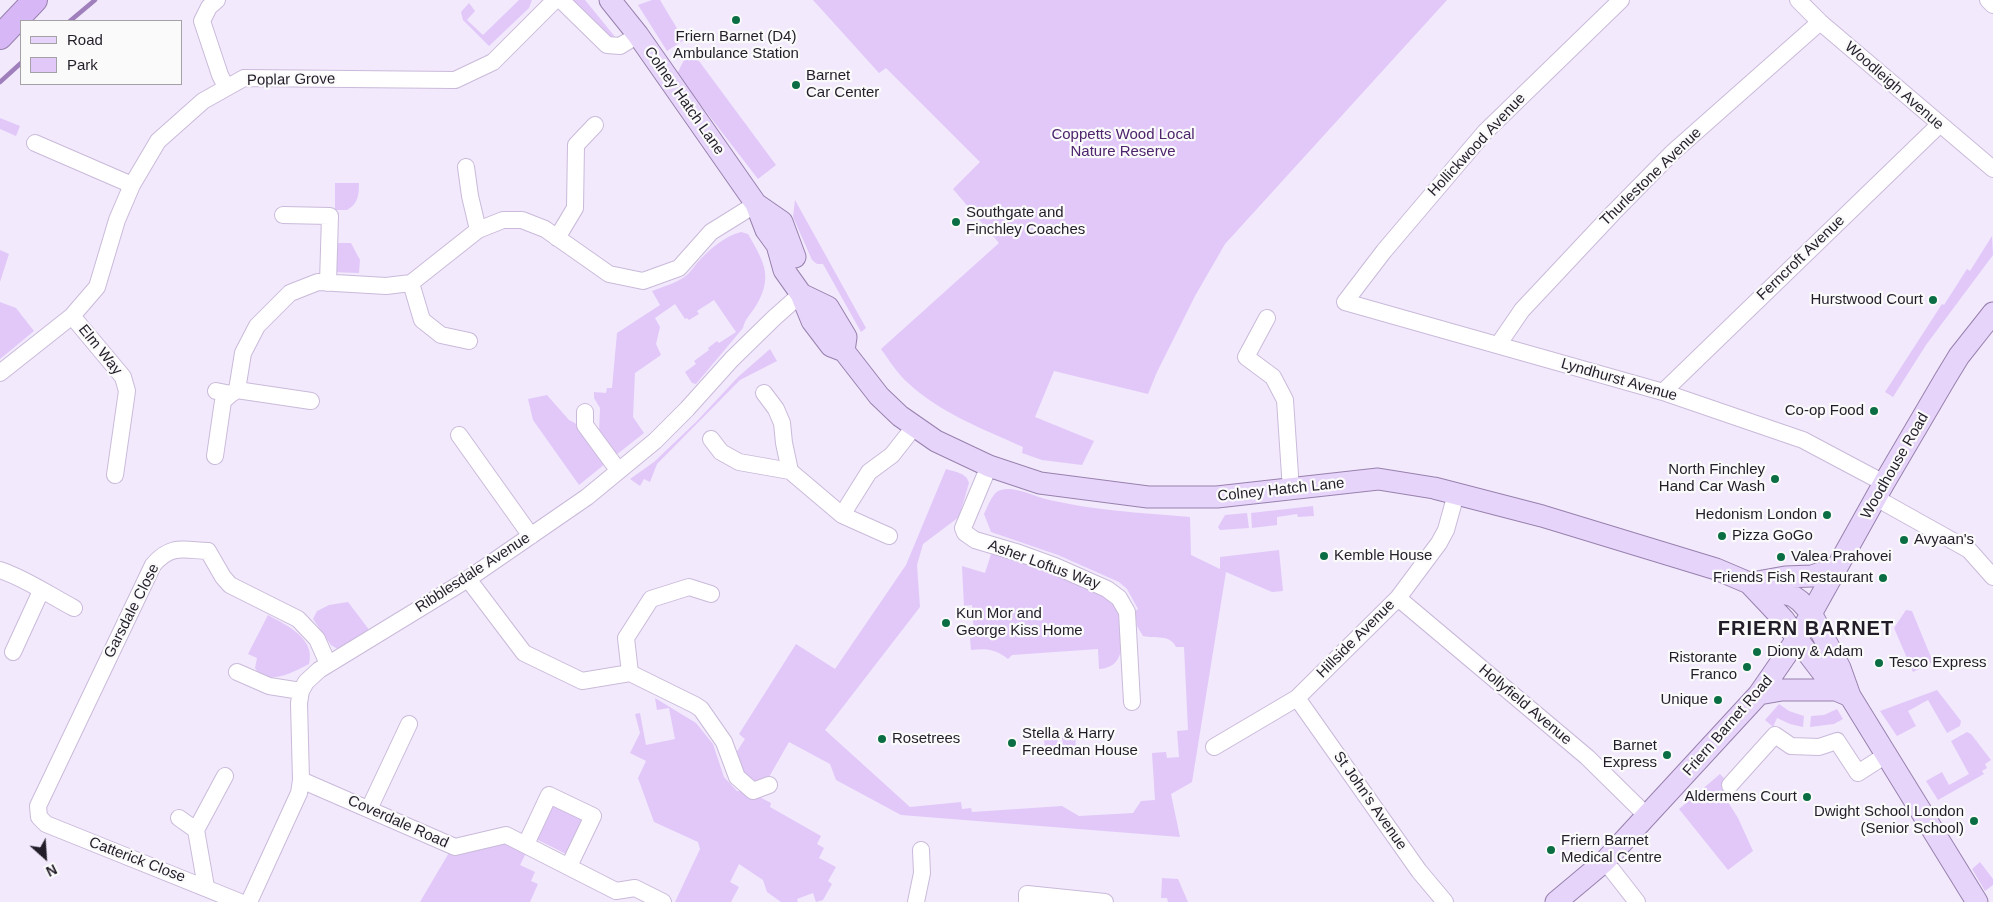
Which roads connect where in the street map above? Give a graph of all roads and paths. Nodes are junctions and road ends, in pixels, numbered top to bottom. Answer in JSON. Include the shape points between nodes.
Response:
{"nodes":[{"id":1,"x":19,"y":0,"type":"edge"},
{"id":2,"x":35,"y":0,"type":"edge"},
{"id":3,"x":217,"y":0,"type":"edge"},
{"id":4,"x":555,"y":0,"type":"edge"},
{"id":5,"x":561,"y":0,"type":"edge"},
{"id":6,"x":610,"y":0,"type":"edge"},
{"id":7,"x":1621,"y":0,"type":"edge"},
{"id":8,"x":1798,"y":0,"type":"edge"},
{"id":9,"x":1988,"y":0,"type":"edge"},
{"id":10,"x":1993,"y":5,"type":"edge"},
{"id":11,"x":0,"y":17,"type":"edge"},
{"id":12,"x":1820,"y":22,"type":"junction"},
{"id":13,"x":638,"y":35,"type":"junction"},
{"id":14,"x":0,"y":37,"type":"edge"},
{"id":15,"x":226,"y":87,"type":"junction"},
{"id":16,"x":595,"y":125,"type":"dead end"},
{"id":17,"x":1939,"y":125,"type":"junction"},
{"id":18,"x":34,"y":143,"type":"dead end"},
{"id":19,"x":466,"y":167,"type":"dead end"},
{"id":20,"x":1993,"y":169,"type":"edge"},
{"id":21,"x":132,"y":185,"type":"junction"},
{"id":22,"x":756,"y":204,"type":"junction"},
{"id":23,"x":283,"y":215,"type":"dead end"},
{"id":24,"x":478,"y":230,"type":"junction"},
{"id":25,"x":557,"y":238,"type":"junction"},
{"id":26,"x":411,"y":282,"type":"junction"},
{"id":27,"x":328,"y":283,"type":"junction"},
{"id":28,"x":801,"y":294,"type":"junction"},
{"id":29,"x":1345,"y":302,"type":"joint"},
{"id":30,"x":1993,"y":313,"type":"edge"},
{"id":31,"x":72,"y":316,"type":"junction"},
{"id":32,"x":1267,"y":318,"type":"dead end"},
{"id":33,"x":469,"y":341,"type":"dead end"},
{"id":34,"x":1498,"y":346,"type":"junction"},
{"id":35,"x":0,"y":373,"type":"edge"},
{"id":36,"x":228,"y":392,"type":"junction"},
{"id":37,"x":1663,"y":392,"type":"junction"},
{"id":38,"x":764,"y":393,"type":"dead end"},
{"id":39,"x":311,"y":401,"type":"dead end"},
{"id":40,"x":585,"y":412,"type":"dead end"},
{"id":41,"x":914,"y":427,"type":"junction"},
{"id":42,"x":459,"y":435,"type":"dead end"},
{"id":43,"x":711,"y":439,"type":"dead end"},
{"id":44,"x":215,"y":456,"type":"dead end"},
{"id":45,"x":989,"y":466,"type":"junction"},
{"id":46,"x":618,"y":470,"type":"junction"},
{"id":47,"x":790,"y":471,"type":"junction"},
{"id":48,"x":115,"y":475,"type":"dead end"},
{"id":49,"x":1291,"y":490,"type":"junction"},
{"id":50,"x":1880,"y":490,"type":"junction"},
{"id":51,"x":1456,"y":494,"type":"junction"},
{"id":52,"x":842,"y":515,"type":"junction"},
{"id":53,"x":530,"y":536,"type":"junction"},
{"id":54,"x":889,"y":536,"type":"dead end"},
{"id":55,"x":1835,"y":568,"type":"junction"},
{"id":56,"x":0,"y":570,"type":"edge"},
{"id":57,"x":1993,"y":577,"type":"edge"},
{"id":58,"x":468,"y":579,"type":"junction"},
{"id":59,"x":1749,"y":583,"type":"junction"},
{"id":60,"x":41,"y":591,"type":"junction"},
{"id":61,"x":711,"y":594,"type":"dead end"},
{"id":62,"x":1398,"y":598,"type":"junction"},
{"id":63,"x":74,"y":608,"type":"dead end"},
{"id":64,"x":1804,"y":626,"type":"junction"},
{"id":65,"x":13,"y":652,"type":"dead end"},
{"id":66,"x":328,"y":664,"type":"junction"},
{"id":67,"x":237,"y":672,"type":"dead end"},
{"id":68,"x":630,"y":673,"type":"junction"},
{"id":69,"x":100,"y":677,"type":"joint"},
{"id":70,"x":301,"y":691,"type":"junction"},
{"id":71,"x":1843,"y":693,"type":"junction"},
{"id":72,"x":1759,"y":694,"type":"junction"},
{"id":73,"x":1296,"y":698,"type":"junction"},
{"id":74,"x":1132,"y":702,"type":"dead end"},
{"id":75,"x":409,"y":724,"type":"dead end"},
{"id":76,"x":1214,"y":747,"type":"dead end"},
{"id":77,"x":1886,"y":755,"type":"junction"},
{"id":78,"x":225,"y":776,"type":"dead end"},
{"id":79,"x":301,"y":780,"type":"junction"},
{"id":80,"x":769,"y":785,"type":"dead end"},
{"id":81,"x":1730,"y":785,"type":"dead end"},
{"id":82,"x":369,"y":808,"type":"junction"},
{"id":83,"x":1647,"y":816,"type":"junction"},
{"id":84,"x":179,"y":818,"type":"dead end"},
{"id":85,"x":196,"y":830,"type":"junction"},
{"id":86,"x":526,"y":844,"type":"junction"},
{"id":87,"x":922,"y":850,"type":"dead end"},
{"id":88,"x":1605,"y":861,"type":"junction"},
{"id":89,"x":569,"y":866,"type":"junction"},
{"id":90,"x":206,"y":887,"type":"junction"},
{"id":91,"x":240,"y":902,"type":"edge"},
{"id":92,"x":249,"y":902,"type":"edge"},
{"id":93,"x":663,"y":902,"type":"edge"},
{"id":94,"x":916,"y":902,"type":"edge"},
{"id":95,"x":1027,"y":902,"type":"edge"},
{"id":96,"x":1105,"y":902,"type":"edge"},
{"id":97,"x":1445,"y":902,"type":"edge"},
{"id":98,"x":1556,"y":902,"type":"edge"},
{"id":99,"x":1637,"y":902,"type":"edge"},
{"id":100,"x":1977,"y":902,"type":"edge"}],
"edges":[{"from":1,"to":11,"type":"highway"},
{"from":2,"to":14,"type":"highway"},
{"from":3,"to":15,"type":"street","via":[[202,21]]},
{"from":4,"to":15,"type":"street","name":"Poplar Grove","via":[[493,62],[455,80],[244,78]]},
{"from":5,"to":13,"type":"street","via":[[606,45],[620,46]]},
{"from":6,"to":13,"type":"main road","name":"Colney Hatch Lane"},
{"from":7,"to":29,"type":"street","name":"Hollickwood Avenue","via":[[1485,132],[1384,250]]},
{"from":8,"to":12,"type":"street","name":"Woodleigh Avenue"},
{"from":9,"to":10,"type":"street"},
{"from":12,"to":17,"type":"street","name":"Woodleigh Avenue"},
{"from":12,"to":34,"type":"street","name":"Thurlestone Avenue","via":[[1665,160],[1522,310]]},
{"from":13,"to":22,"type":"main road","name":"Colney Hatch Lane"},
{"from":15,"to":21,"type":"street","name":"Poplar Grove","via":[[203,101],[158,141]]},
{"from":16,"to":25,"type":"street","via":[[576,145],[575,208]]},
{"from":17,"to":20,"type":"street","name":"Woodleigh Avenue"},
{"from":17,"to":37,"type":"street","name":"Ferncroft Avenue"},
{"from":18,"to":21,"type":"street"},
{"from":19,"to":24,"type":"street"},
{"from":21,"to":31,"type":"street","name":"Poplar Grove","via":[[117,220],[97,287]]},
{"from":22,"to":25,"type":"street","via":[[711,232],[679,268],[643,281],[609,274]]},
{"from":22,"to":28,"type":"main road","name":"Colney Hatch Lane","via":[[766,230],[777,245],[784,270]]},
{"from":23,"to":27,"type":"street","via":[[330,216]]},
{"from":24,"to":25,"type":"street","via":[[502,220],[522,220],[545,229]]},
{"from":24,"to":26,"type":"street"},
{"from":26,"to":27,"type":"street","via":[[386,286]]},
{"from":26,"to":33,"type":"street","via":[[422,320],[441,335]]},
{"from":27,"to":36,"type":"street","via":[[318,282],[290,293],[258,326]]},
{"from":28,"to":41,"type":"main road","name":"Colney Hatch Lane","via":[[812,321],[832,346],[844,351],[879,396]]},
{"from":28,"to":46,"type":"street","name":"Ribblesdale Avenue","via":[[732,359],[655,441]]},
{"from":29,"to":34,"type":"street","name":"Lyndhurst Avenue"},
{"from":30,"to":50,"type":"main road","name":"Woodhouse Road","via":[[1959,356]]},
{"from":31,"to":35,"type":"street","name":"Poplar Grove"},
{"from":31,"to":48,"type":"street","name":"Elm Way","via":[[123,377],[126,391]]},
{"from":32,"to":49,"type":"street","via":[[1246,358],[1273,377],[1285,400]]},
{"from":34,"to":37,"type":"street","name":"Lyndhurst Avenue"},
{"from":36,"to":39,"type":"street"},
{"from":36,"to":44,"type":"street","via":[[223,401]]},
{"from":37,"to":50,"type":"street","name":"Lyndhurst Avenue","via":[[1803,440]]},
{"from":38,"to":47,"type":"street","via":[[782,423]]},
{"from":40,"to":46,"type":"street","via":[[585,425]]},
{"from":41,"to":45,"type":"main road","name":"Colney Hatch Lane"},
{"from":41,"to":52,"type":"street","via":[[892,455],[869,472]]},
{"from":42,"to":53,"type":"street"},
{"from":43,"to":47,"type":"street","via":[[722,452],[739,462]]},
{"from":45,"to":49,"type":"main road","name":"Colney Hatch Lane","via":[[1036,482],[1148,497],[1217,497]]},
{"from":45,"to":74,"type":"street","name":"Asher Loftus Way","via":[[963,528],[965,533],[975,540],[1055,566],[1107,589],[1119,598],[1126,612]]},
{"from":46,"to":53,"type":"street","name":"Ribblesdale Avenue"},
{"from":47,"to":52,"type":"street"},
{"from":49,"to":51,"type":"main road","name":"Colney Hatch Lane","via":[[1378,479]]},
{"from":50,"to":55,"type":"main road","name":"Woodhouse Road"},
{"from":50,"to":57,"type":"street","name":"Lyndhurst Avenue","via":[[1969,550]]},
{"from":51,"to":59,"type":"main road","name":"Colney Hatch Lane","via":[[1542,516],[1716,569]]},
{"from":51,"to":62,"type":"street","name":"Hillside Avenue","via":[[1446,530]]},
{"from":52,"to":54,"type":"street"},
{"from":53,"to":58,"type":"street","name":"Ribblesdale Avenue"},
{"from":55,"to":59,"type":"main road","via":[[1812,576]]},
{"from":55,"to":64,"type":"main road","name":"Woodhouse Road"},
{"from":56,"to":60,"type":"street","via":[[29,581]]},
{"from":58,"to":66,"type":"street","name":"Ribblesdale Avenue"},
{"from":58,"to":68,"type":"street","via":[[524,653],[582,681]]},
{"from":59,"to":64,"type":"main road","via":[[1784,620]]},
{"from":59,"to":64,"type":"main road","name":"Colney Hatch Lane","via":[[1800,601]]},
{"from":60,"to":63,"type":"street"},
{"from":60,"to":65,"type":"street"},
{"from":61,"to":68,"type":"street","via":[[689,587],[651,598],[626,638]]},
{"from":62,"to":73,"type":"street","name":"Hillside Avenue"},
{"from":62,"to":83,"type":"street","name":"Hollyfield Avenue","via":[[1586,758]]},
{"from":64,"to":71,"type":"main road"},
{"from":64,"to":71,"type":"main road","via":[[1840,668]]},
{"from":64,"to":72,"type":"main road","name":"Friern Barnet Road"},
{"from":66,"to":69,"type":"street","name":"Garsdale Close","via":[[317,639],[298,619],[230,585],[208,551],[171,550],[153,565]]},
{"from":66,"to":70,"type":"street","name":"Ribblesdale Avenue","via":[[306,682]]},
{"from":67,"to":70,"type":"street","via":[[269,686]]},
{"from":68,"to":80,"type":"street","via":[[701,709],[724,742],[737,778],[753,791]]},
{"from":69,"to":90,"type":"street","name":"Catterick Close","via":[[38,806],[39,817],[46,824]]},
{"from":70,"to":79,"type":"street"},
{"from":71,"to":72,"type":"main road","via":[[1782,690]]},
{"from":71,"to":77,"type":"main road"},
{"from":72,"to":83,"type":"main road","name":"Friern Barnet Road"},
{"from":73,"to":76,"type":"street","name":"Hillside Avenue"},
{"from":73,"to":97,"type":"street","name":"St John's Avenue","via":[[1419,871]]},
{"from":75,"to":82,"type":"street"},
{"from":77,"to":81,"type":"street","via":[[1858,772],[1837,741],[1819,747],[1791,746],[1775,735]]},
{"from":77,"to":100,"type":"main road"},
{"from":78,"to":85,"type":"street"},
{"from":79,"to":82,"type":"street","name":"Coverdale Road"},
{"from":79,"to":92,"type":"street","via":[[295,804]]},
{"from":82,"to":86,"type":"street","name":"Coverdale Road","via":[[455,846],[506,835]]},
{"from":83,"to":88,"type":"main road","name":"Friern Barnet Road"},
{"from":84,"to":85,"type":"street"},
{"from":85,"to":90,"type":"street"},
{"from":86,"to":89,"type":"street","name":"Coverdale Road"},
{"from":86,"to":89,"type":"street","via":[[549,795],[592,816]]},
{"from":87,"to":94,"type":"street","via":[[922,873]]},
{"from":88,"to":98,"type":"main road","name":"Friern Barnet Road"},
{"from":88,"to":99,"type":"street"},
{"from":89,"to":93,"type":"street","name":"Coverdale Road","via":[[616,891],[635,888]]},
{"from":90,"to":91,"type":"street","name":"Catterick Close"},
{"from":95,"to":96,"type":"street","via":[[1027,894]]}]}
